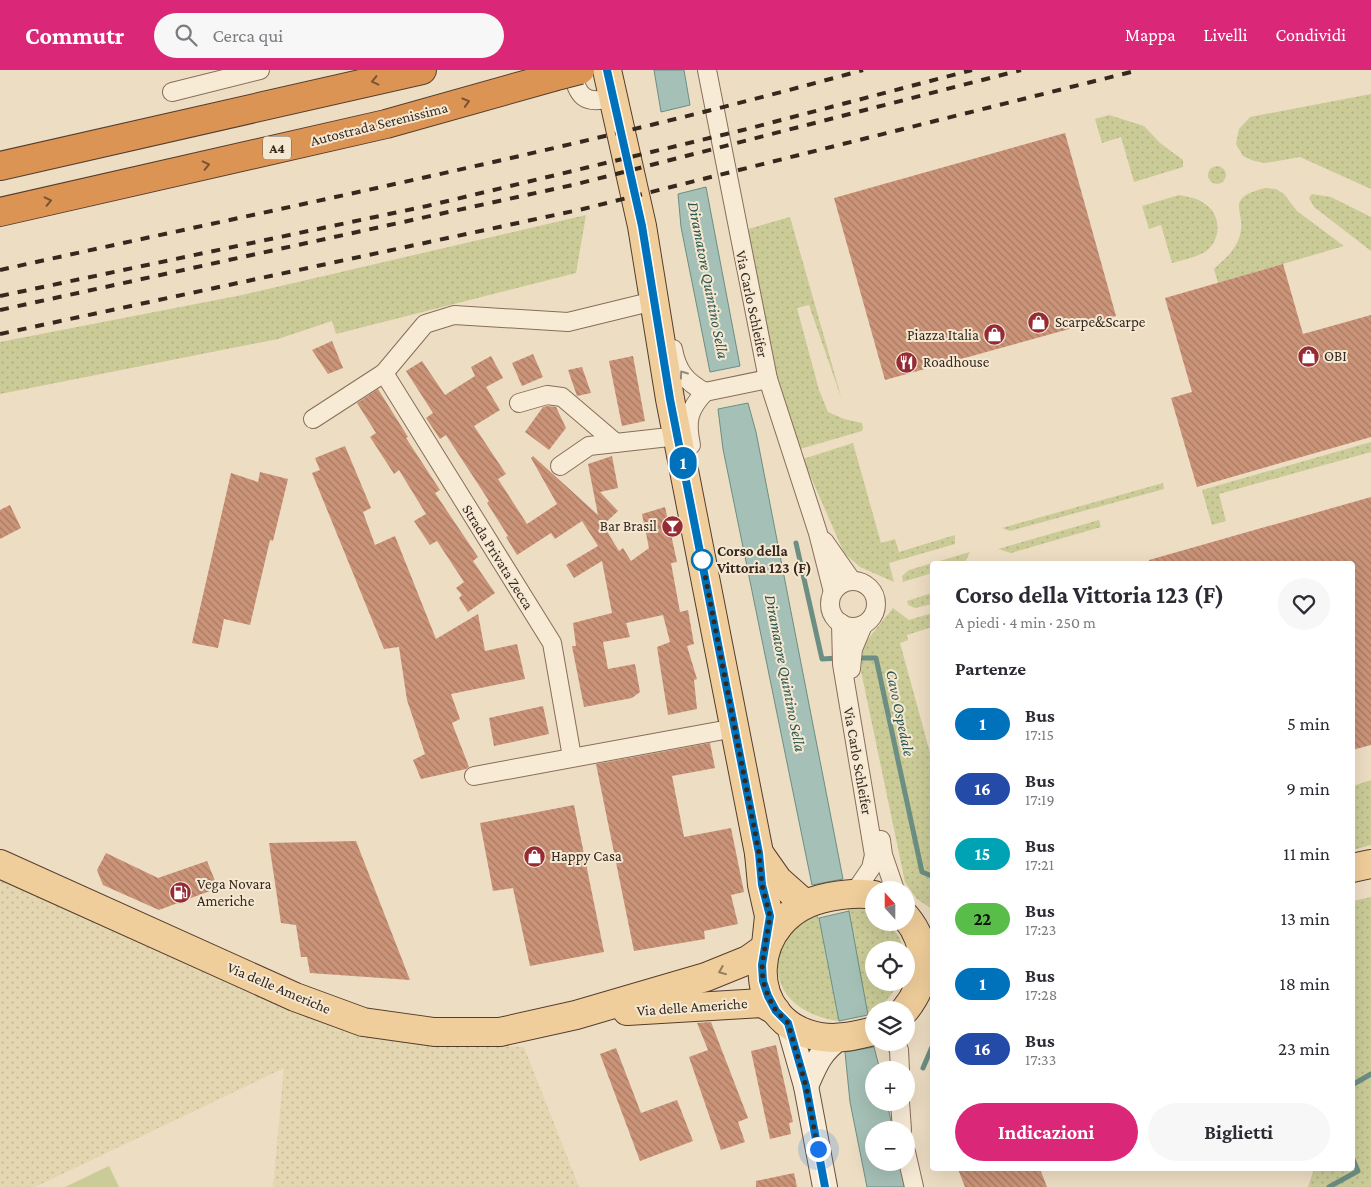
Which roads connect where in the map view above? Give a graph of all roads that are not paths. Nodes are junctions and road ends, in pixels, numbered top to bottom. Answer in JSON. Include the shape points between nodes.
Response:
{"nodes":[{"id":1,"x":260,"y":70,"type":"edge"},
{"id":2,"x":422,"y":70,"type":"edge"},
{"id":3,"x":580,"y":70,"type":"edge"},
{"id":4,"x":607,"y":70,"type":"edge"},
{"id":5,"x":707,"y":70,"type":"edge"},
{"id":6,"x":563,"y":74,"type":"edge"},
{"id":7,"x":172,"y":92,"type":"dead end"},
{"id":8,"x":611,"y":98,"type":"junction"},
{"id":9,"x":154,"y":132,"type":"junction"},
{"id":10,"x":32,"y":143,"type":"dead end"},
{"id":11,"x":0,"y":166,"type":"edge"},
{"id":12,"x":0,"y":212,"type":"edge"},
{"id":13,"x":654,"y":307,"type":"junction"},
{"id":14,"x":384,"y":374,"type":"junction"},
{"id":15,"x":760,"y":381,"type":"junction"},
{"id":16,"x":705,"y":392,"type":"junction"},
{"id":17,"x":520,"y":404,"type":"dead end"},
{"id":18,"x":313,"y":419,"type":"dead end"},
{"id":19,"x":678,"y":436,"type":"junction"},
{"id":20,"x":616,"y":443,"type":"junction"},
{"id":21,"x":560,"y":466,"type":"dead end"},
{"id":22,"x":688,"y":491,"type":"junction"},
{"id":23,"x":818,"y":533,"type":"junction"},
{"id":24,"x":852,"y":581,"type":"junction"},
{"id":25,"x":834,"y":592,"type":"junction"},
{"id":26,"x":841,"y":623,"type":"junction"},
{"id":27,"x":864,"y":625,"type":"junction"},
{"id":28,"x":847,"y":658,"type":"junction"},
{"id":29,"x":734,"y":728,"type":"junction"},
{"id":30,"x":572,"y":757,"type":"junction"},
{"id":31,"x":474,"y":776,"type":"dead end"},
{"id":32,"x":759,"y":853,"type":"junction"},
{"id":33,"x":0,"y":864,"type":"edge"},
{"id":34,"x":1371,"y":864,"type":"edge"},
{"id":35,"x":1355,"y":867,"type":"edge"},
{"id":36,"x":892,"y":881,"type":"edge"},
{"id":37,"x":858,"y":894,"type":"edge"},
{"id":38,"x":809,"y":902,"type":"junction"},
{"id":39,"x":916,"y":921,"type":"edge"},
{"id":40,"x":765,"y":947,"type":"junction"},
{"id":41,"x":926,"y":981,"type":"edge"},
{"id":42,"x":913,"y":1001,"type":"edge"},
{"id":43,"x":576,"y":1015,"type":"junction"},
{"id":44,"x":782,"y":1017,"type":"junction"},
{"id":45,"x":865,"y":1036,"type":"edge"},
{"id":46,"x":839,"y":1038,"type":"junction"},
{"id":47,"x":806,"y":1086,"type":"junction"},
{"id":48,"x":910,"y":1171,"type":"edge"},
{"id":49,"x":825,"y":1187,"type":"edge"},
{"id":50,"x":914,"y":1187,"type":"edge"}],
"edges":[{"from":1,"to":7,"type":"street"},
{"from":2,"to":9,"type":"highway","one_way":true},
{"from":3,"to":6,"type":"highway","name":"Autostrada Serenissima","number":"A4","bridge":true},
{"from":4,"to":8,"type":"main road"},
{"from":5,"to":15,"type":"street","name":"Via Carlo Schleifer"},
{"from":6,"to":8,"type":"street","via":[[584,98],[597,101]]},
{"from":12,"to":6,"type":"highway","name":"Autostrada Serenissima","number":"A4","one_way":true,"via":[[386,124]]},
{"from":8,"to":13,"type":"main road","via":[[642,226]]},
{"from":9,"to":10,"type":"highway"},
{"from":9,"to":11,"type":"highway"},
{"from":13,"to":14,"type":"street","via":[[568,322],[454,315],[424,324]]},
{"from":16,"to":13,"type":"street","one_way":true,"via":[[680,373],[670,335]]},
{"from":13,"to":19,"type":"main road"},
{"from":14,"to":18,"type":"street"},
{"from":14,"to":30,"type":"street","name":"Strada Privata Zecca","via":[[552,643]]},
{"from":15,"to":16,"type":"street"},
{"from":15,"to":23,"type":"street","name":"Via Carlo Schleifer"},
{"from":16,"to":22,"type":"street","via":[[690,412],[688,429],[696,464]]},
{"from":17,"to":20,"type":"street","via":[[547,395],[562,397]]},
{"from":19,"to":20,"type":"street"},
{"from":19,"to":22,"type":"main road"},
{"from":20,"to":21,"type":"street","via":[[589,446]]},
{"from":22,"to":29,"type":"main road"},
{"from":23,"to":24,"type":"street"},
{"from":23,"to":25,"type":"street"},
{"from":24,"to":25,"type":"street","via":[[838,586]]},
{"from":24,"to":27,"type":"street","via":[[866,585],[875,596],[876,611]]},
{"from":25,"to":26,"type":"street","via":[[830,606]]},
{"from":26,"to":27,"type":"street","via":[[852,627]]},
{"from":26,"to":28,"type":"street","name":"Via Carlo Schleifer"},
{"from":27,"to":28,"type":"street"},
{"from":28,"to":36,"type":"street","name":"Via Carlo Schleifer","via":[[883,854]]},
{"from":28,"to":37,"type":"street","name":"Via Carlo Schleifer","via":[[874,855]]},
{"from":29,"to":30,"type":"street"},
{"from":29,"to":32,"type":"main road"},
{"from":30,"to":31,"type":"street"},
{"from":32,"to":38,"type":"main road","via":[[778,880]]},
{"from":32,"to":40,"type":"main road","via":[[762,885],[770,916]]},
{"from":33,"to":43,"type":"main road","name":"Via delle Americhe","via":[[295,997],[363,1022],[434,1032],[500,1032]]},
{"from":34,"to":35,"type":"main road"},
{"from":37,"to":38,"type":"main road"},
{"from":38,"to":40,"type":"main road","via":[[788,914],[775,928]]},
{"from":39,"to":41,"type":"main road"},
{"from":40,"to":43,"type":"main road","name":"Via delle Americhe","one_way":true,"via":[[748,960],[706,977]]},
{"from":40,"to":44,"type":"main road","via":[[763,981],[768,996]]},
{"from":41,"to":42,"type":"main road"},
{"from":43,"to":44,"type":"main road","name":"Via delle Americhe","via":[[762,1003]]},
{"from":44,"to":46,"type":"main road","name":"Via delle Americhe","via":[[812,1035]]},
{"from":44,"to":47,"type":"main road"},
{"from":45,"to":46,"type":"main road","name":"Via delle Americhe"},
{"from":46,"to":47,"type":"main road","via":[[817,1060]]},
{"from":47,"to":49,"type":"main road"},
{"from":48,"to":50,"type":"street"}]}
